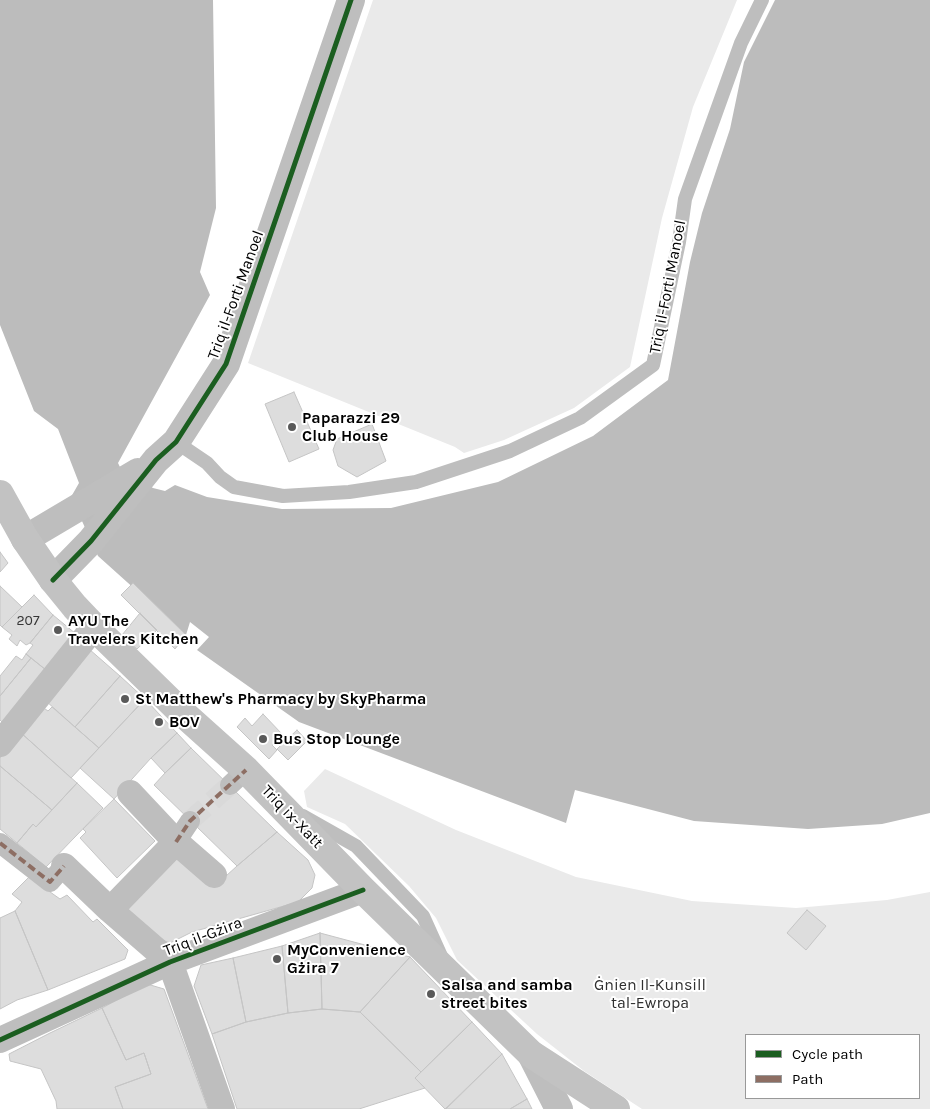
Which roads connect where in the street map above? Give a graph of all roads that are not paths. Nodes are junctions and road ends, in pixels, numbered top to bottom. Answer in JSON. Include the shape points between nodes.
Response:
{"nodes":[{"id":1,"x":351,"y":0,"type":"edge"},
{"id":2,"x":762,"y":0,"type":"edge"},
{"id":3,"x":176,"y":442,"type":"junction"},
{"id":4,"x":156,"y":460,"type":"junction"},
{"id":5,"x":0,"y":494,"type":"edge"},
{"id":6,"x":25,"y":539,"type":"junction"},
{"id":7,"x":53,"y":580,"type":"junction"},
{"id":8,"x":94,"y":627,"type":"junction"},
{"id":9,"x":0,"y":744,"type":"edge"},
{"id":10,"x":130,"y":793,"type":"dead end"},
{"id":11,"x":276,"y":801,"type":"junction"},
{"id":12,"x":183,"y":831,"type":"junction"},
{"id":13,"x":0,"y":843,"type":"edge"},
{"id":14,"x":64,"y":866,"type":"joint"},
{"id":15,"x":214,"y":875,"type":"dead end"},
{"id":16,"x":363,"y":890,"type":"junction"},
{"id":17,"x":110,"y":910,"type":"junction"},
{"id":18,"x":170,"y":962,"type":"junction"},
{"id":19,"x":450,"y":975,"type":"junction"},
{"id":20,"x":0,"y":1040,"type":"edge"},
{"id":21,"x":531,"y":1054,"type":"junction"},
{"id":22,"x":222,"y":1109,"type":"edge"},
{"id":23,"x":560,"y":1109,"type":"edge"},
{"id":24,"x":616,"y":1109,"type":"edge"}],
"edges":[{"from":1,"to":3,"type":"street","name":"Triq il-Forti Manoel","via":[[226,364]]},
{"from":2,"to":3,"type":"lane","name":"Triq il-Forti Manoel","via":[[741,43],[685,199],[653,365],[580,418],[510,451],[416,482],[349,492],[283,496],[234,486]]},
{"from":3,"to":4,"type":"street","name":"Triq il-Forti Manoel"},
{"from":4,"to":6,"type":"street","name":"Triq il-Forti Manoel"},
{"from":4,"to":7,"type":"street","name":"Triq il-Forti Manoel","via":[[91,541]]},
{"from":5,"to":6,"type":"main road","name":"Triq ix-Xatt"},
{"from":6,"to":7,"type":"main road","name":"Triq ix-Xatt"},
{"from":7,"to":8,"type":"main road","name":"Triq ix-Xatt"},
{"from":8,"to":9,"type":"street"},
{"from":8,"to":11,"type":"main road","name":"Triq ix-Xatt","via":[[178,710],[238,778]]},
{"from":10,"to":12,"type":"street"},
{"from":11,"to":16,"type":"main road","name":"Triq ix-Xatt"},
{"from":11,"to":19,"type":"lane","via":[[356,846],[423,916]]},
{"from":12,"to":15,"type":"street"},
{"from":12,"to":17,"type":"street"},
{"from":13,"to":14,"type":"street","via":[[50,882]]},
{"from":14,"to":17,"type":"street"},
{"from":16,"to":18,"type":"street","name":"Triq il-Gżira"},
{"from":16,"to":19,"type":"main road","name":"Triq ix-Xatt"},
{"from":17,"to":18,"type":"street"},
{"from":18,"to":20,"type":"street","name":"Triq il-Gżira"},
{"from":18,"to":22,"type":"street"},
{"from":19,"to":21,"type":"main road","name":"Triq ix-Xatt"},
{"from":21,"to":23,"type":"street"},
{"from":21,"to":24,"type":"main road","name":"Triq ix-Xatt"}]}
